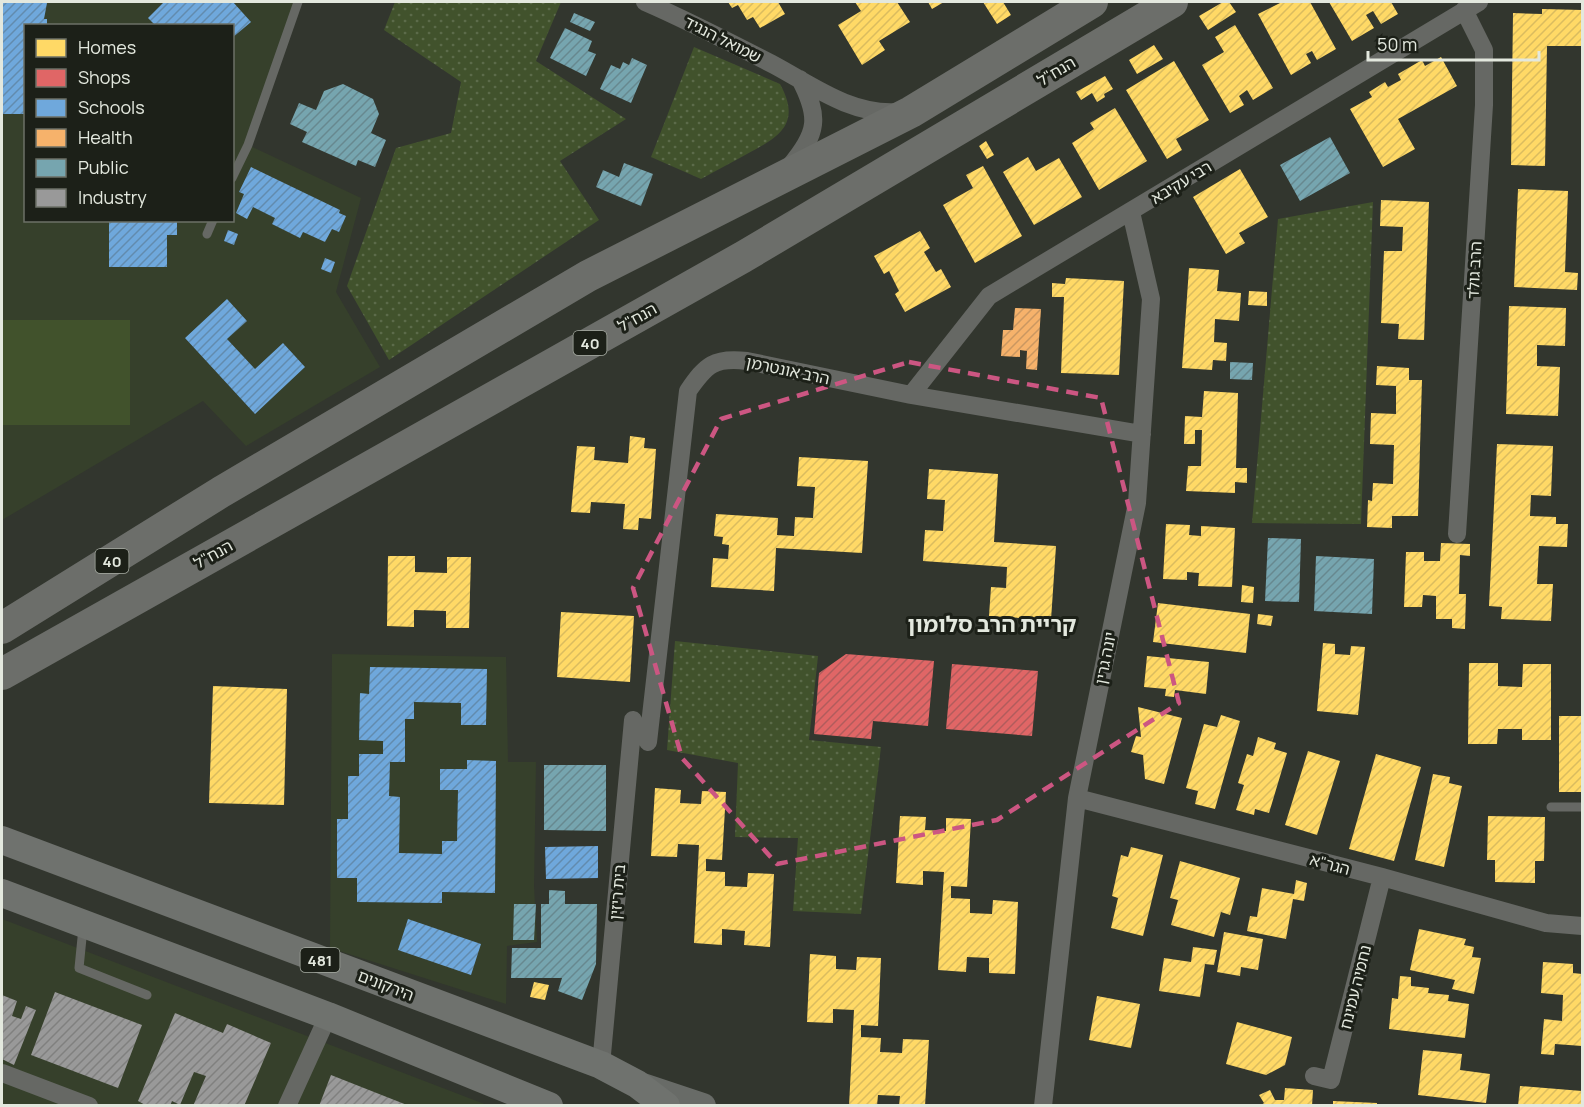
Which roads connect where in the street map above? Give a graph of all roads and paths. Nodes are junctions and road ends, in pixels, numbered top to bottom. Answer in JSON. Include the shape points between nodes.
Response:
{"nodes":[{"id":1,"x":298,"y":2,"type":"edge"},
{"id":2,"x":645,"y":2,"type":"edge"},
{"id":3,"x":1092,"y":2,"type":"edge"},
{"id":4,"x":1172,"y":2,"type":"edge"},
{"id":5,"x":1472,"y":6,"type":"edge"},
{"id":6,"x":676,"y":9,"type":"edge"},
{"id":7,"x":800,"y":79,"type":"junction"},
{"id":8,"x":911,"y":112,"type":"junction"},
{"id":9,"x":234,"y":174,"type":"edge"},
{"id":10,"x":777,"y":182,"type":"junction"},
{"id":11,"x":1131,"y":212,"type":"junction"},
{"id":12,"x":212,"y":222,"type":"edge"},
{"id":13,"x":207,"y":234,"type":"dead end"},
{"id":14,"x":911,"y":395,"type":"junction"},
{"id":15,"x":1142,"y":434,"type":"junction"},
{"id":16,"x":221,"y":492,"type":"junction"},
{"id":17,"x":1457,"y":534,"type":"dead end"},
{"id":18,"x":2,"y":605,"type":"edge"},
{"id":19,"x":2,"y":628,"type":"edge"},
{"id":20,"x":2,"y":674,"type":"edge"},
{"id":21,"x":633,"y":720,"type":"dead end"},
{"id":22,"x":648,"y":742,"type":"dead end"},
{"id":23,"x":1077,"y":798,"type":"junction"},
{"id":24,"x":1551,"y":807,"type":"dead end"},
{"id":25,"x":1582,"y":807,"type":"edge"},
{"id":26,"x":2,"y":840,"type":"edge"},
{"id":27,"x":1383,"y":878,"type":"junction"},
{"id":28,"x":2,"y":893,"type":"edge"},
{"id":29,"x":83,"y":923,"type":"junction"},
{"id":30,"x":1582,"y":926,"type":"edge"},
{"id":31,"x":147,"y":995,"type":"dead end"},
{"id":32,"x":328,"y":1016,"type":"junction"},
{"id":33,"x":601,"y":1065,"type":"junction"},
{"id":34,"x":2,"y":1073,"type":"edge"},
{"id":35,"x":1314,"y":1076,"type":"dead end"},
{"id":36,"x":637,"y":1084,"type":"junction"},
{"id":37,"x":89,"y":1106,"type":"edge"},
{"id":38,"x":287,"y":1106,"type":"edge"},
{"id":39,"x":549,"y":1106,"type":"edge"},
{"id":40,"x":666,"y":1106,"type":"edge"},
{"id":41,"x":703,"y":1106,"type":"edge"},
{"id":42,"x":1043,"y":1106,"type":"edge"}],
"edges":[{"from":1,"to":9,"type":"lane","via":[[248,145]]},
{"from":2,"to":6,"type":"street","name":"שמואל הנגיד"},
{"from":3,"to":8,"type":"highway","number":"40"},
{"from":4,"to":20,"type":"highway","name":"הנח\"ל","number":"40","via":[[744,257]]},
{"from":5,"to":11,"type":"street","name":"רבי עקיבא"},
{"from":5,"to":17,"type":"street","name":"הרב גולד","via":[[1484,50],[1484,105]]},
{"from":6,"to":7,"type":"street","name":"שמואל הנגיד"},
{"from":7,"to":8,"type":"street","name":"שמואל הנגיד","via":[[839,101],[877,113]]},
{"from":7,"to":10,"type":"street","via":[[811,100],[813,132],[804,150]]},
{"from":8,"to":10,"type":"highway","number":"40"},
{"from":10,"to":16,"type":"highway","number":"40","via":[[588,276]]},
{"from":11,"to":14,"type":"street","name":"רבי עקיבא","via":[[989,296]]},
{"from":11,"to":15,"type":"street","name":"יונה גרין","via":[[1151,299]]},
{"from":12,"to":13,"type":"lane"},
{"from":14,"to":15,"type":"street","name":"הרב אונטרמן"},
{"from":14,"to":22,"type":"street","name":"הרב אונטרמן","via":[[725,358],[703,369],[688,391]]},
{"from":15,"to":23,"type":"street","name":"יונה גרין","via":[[1137,503]]},
{"from":16,"to":18,"type":"highway","number":"40"},
{"from":16,"to":19,"type":"highway","number":"40"},
{"from":21,"to":33,"type":"street","name":"בית ריזין"},
{"from":23,"to":27,"type":"street","name":"הגר\"א"},
{"from":23,"to":42,"type":"street","name":"יונה גרין"},
{"from":24,"to":25,"type":"lane"},
{"from":26,"to":33,"type":"main road","name":"הירקונים","number":"481"},
{"from":27,"to":30,"type":"street","name":"הגר\"א","via":[[1546,923]]},
{"from":27,"to":35,"type":"street","name":"נחמיה עמינח","via":[[1331,1080]]},
{"from":28,"to":29,"type":"main road"},
{"from":29,"to":31,"type":"lane","via":[[79,968]]},
{"from":29,"to":32,"type":"main road"},
{"from":32,"to":38,"type":"street"},
{"from":32,"to":39,"type":"main road"},
{"from":33,"to":36,"type":"main road","name":"הירקונים","number":"481"},
{"from":34,"to":37,"type":"street"},
{"from":36,"to":40,"type":"main road","number":"481"},
{"from":36,"to":41,"type":"street","name":"הירקונים"}]}
